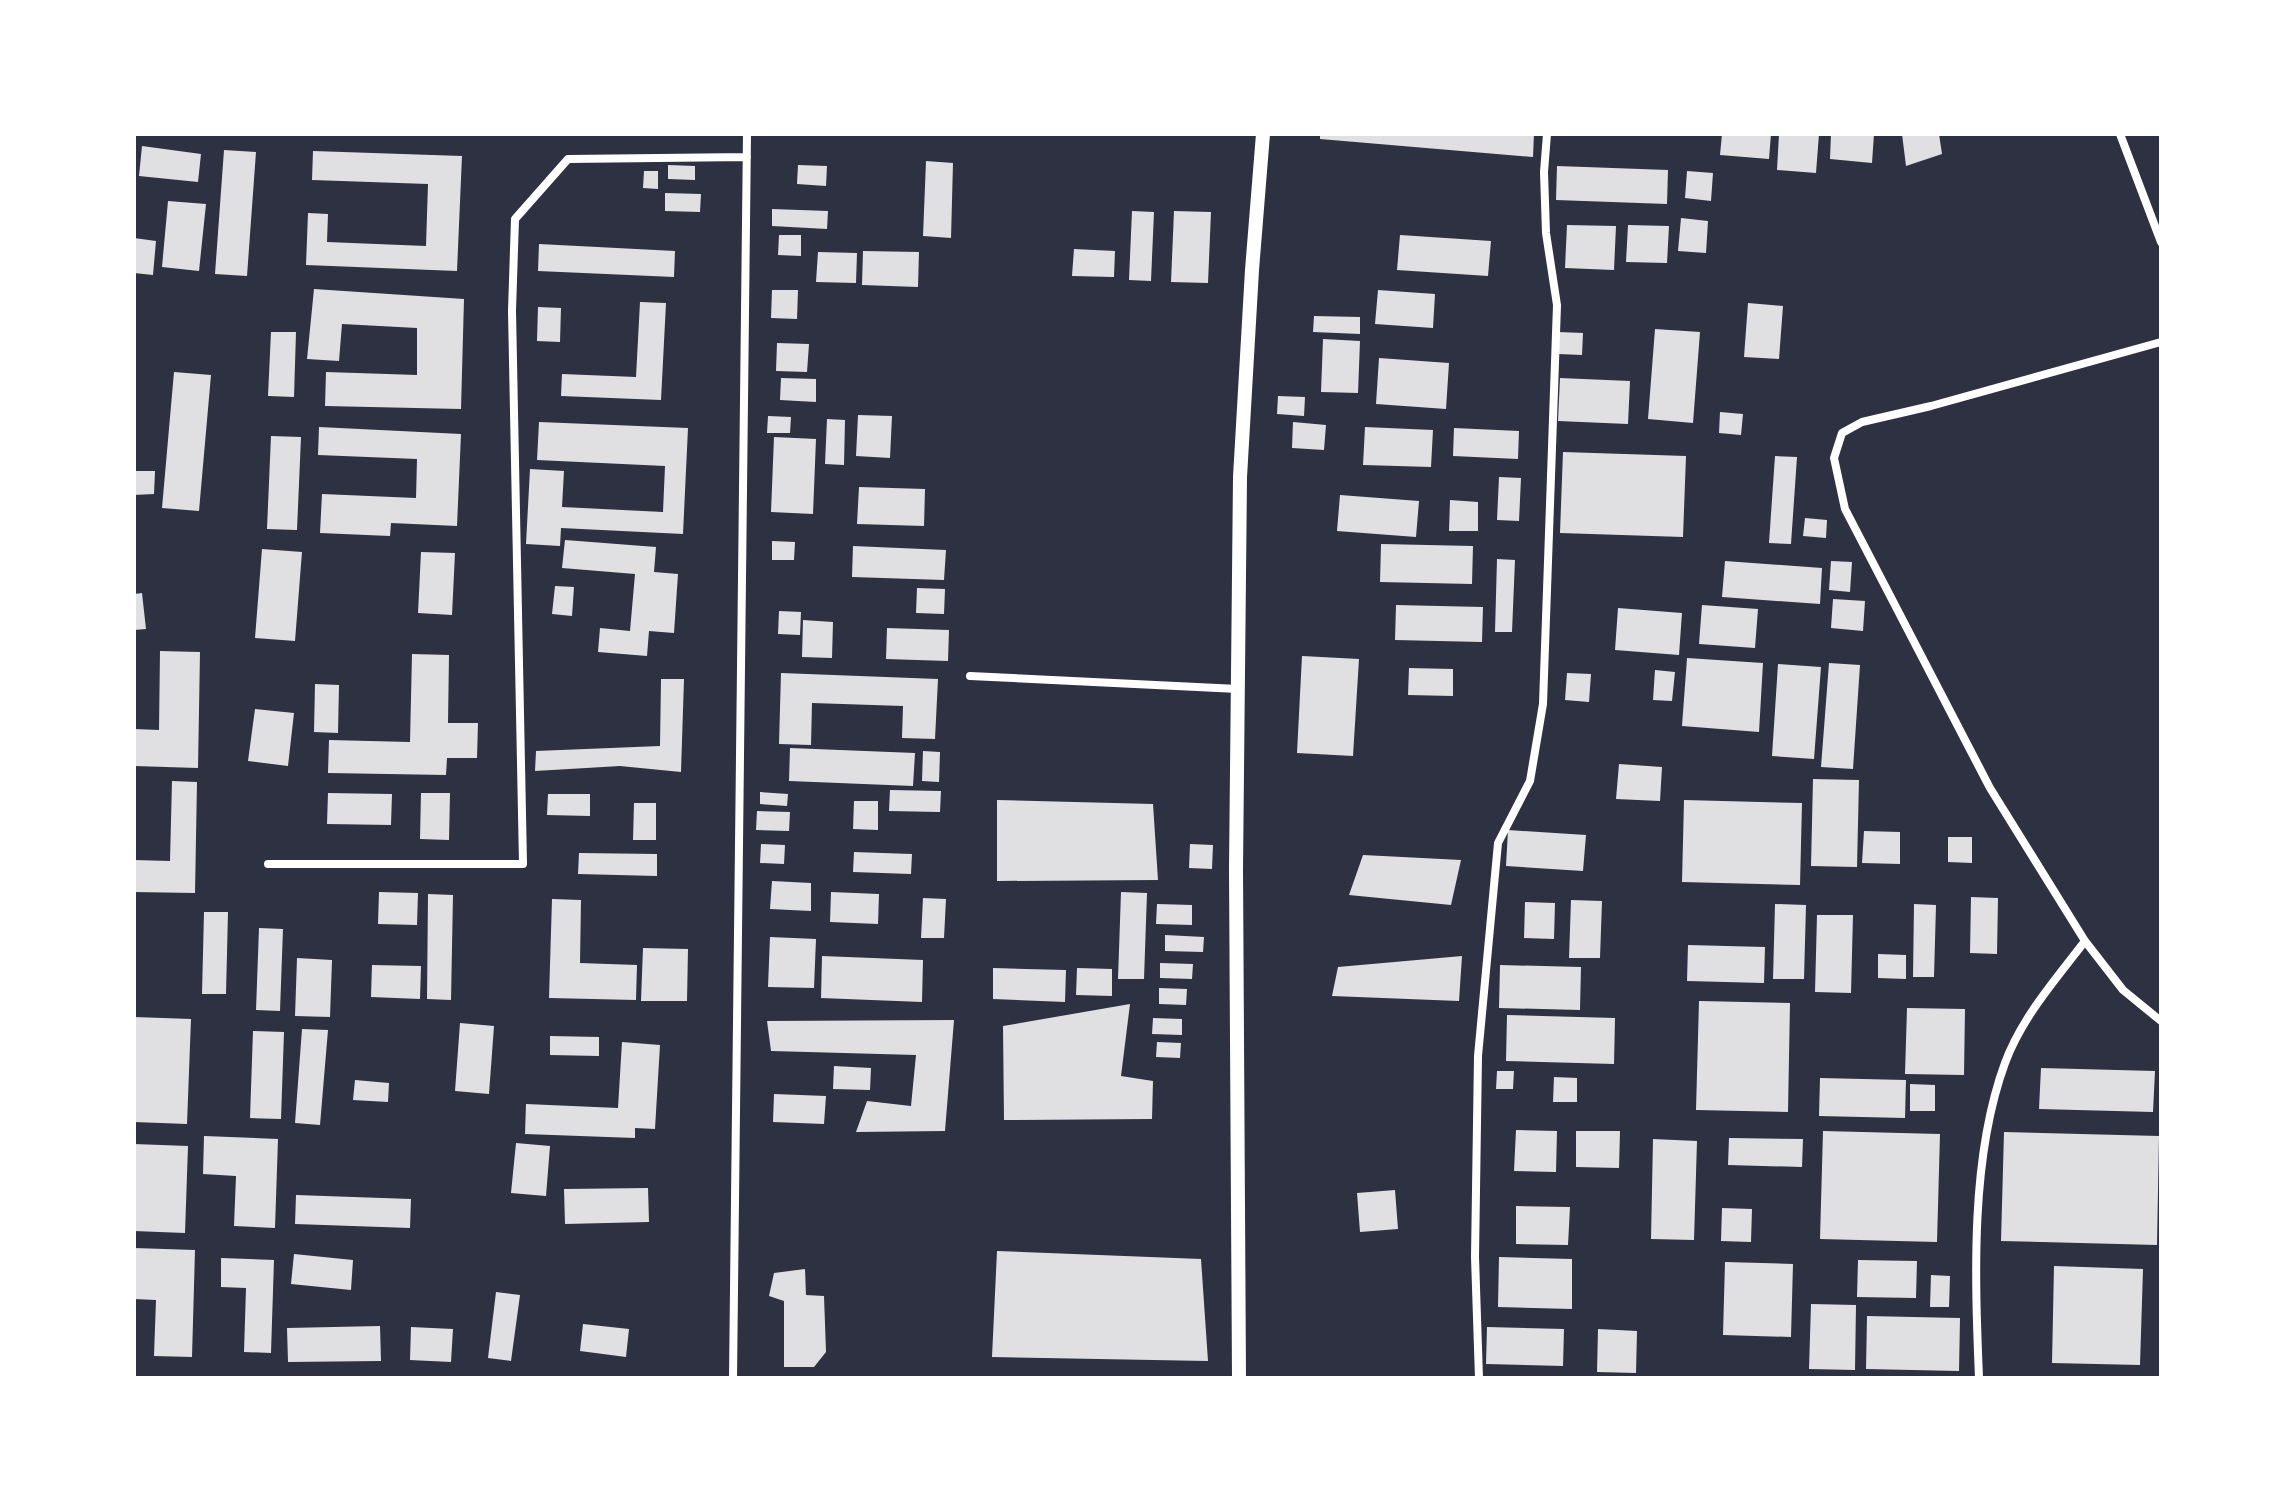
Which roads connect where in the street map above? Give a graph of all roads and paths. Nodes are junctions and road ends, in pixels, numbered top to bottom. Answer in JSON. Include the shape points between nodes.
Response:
{"nodes":[{"id":1,"x":747,"y":134,"type":"edge"},
{"id":2,"x":1263,"y":134,"type":"edge"},
{"id":3,"x":1547,"y":134,"type":"edge"},
{"id":4,"x":2120,"y":134,"type":"edge"},
{"id":5,"x":747,"y":157,"type":"junction"},
{"id":6,"x":2161,"y":242,"type":"edge"},
{"id":7,"x":2161,"y":342,"type":"edge"},
{"id":8,"x":970,"y":676,"type":"dead end"},
{"id":9,"x":1238,"y":689,"type":"junction"},
{"id":10,"x":268,"y":864,"type":"dead end"},
{"id":11,"x":2085,"y":941,"type":"junction"},
{"id":12,"x":2161,"y":1021,"type":"edge"},
{"id":13,"x":733,"y":1378,"type":"edge"},
{"id":14,"x":1239,"y":1378,"type":"edge"},
{"id":15,"x":1479,"y":1378,"type":"edge"},
{"id":16,"x":1979,"y":1378,"type":"edge"}],
"edges":[{"from":1,"to":5,"type":"street"},
{"from":2,"to":9,"type":"street","via":[[1240,477]]},
{"from":3,"to":15,"type":"street","via":[[1546,233],[1557,305],[1543,704],[1530,781],[1498,843],[1478,1056]]},
{"from":4,"to":6,"type":"street"},
{"from":5,"to":10,"type":"street","via":[[568,159],[515,219],[512,311],[523,864]]},
{"from":5,"to":13,"type":"street"},
{"from":7,"to":11,"type":"street","via":[[1862,422],[1842,433],[1834,458],[1852,523],[1990,788]]},
{"from":8,"to":9,"type":"street"},
{"from":9,"to":14,"type":"street"},
{"from":11,"to":12,"type":"street","via":[[2123,990]]},
{"from":11,"to":16,"type":"street","via":[[2033,1008],[2005,1062],[1987,1136],[1977,1225]]}]}
